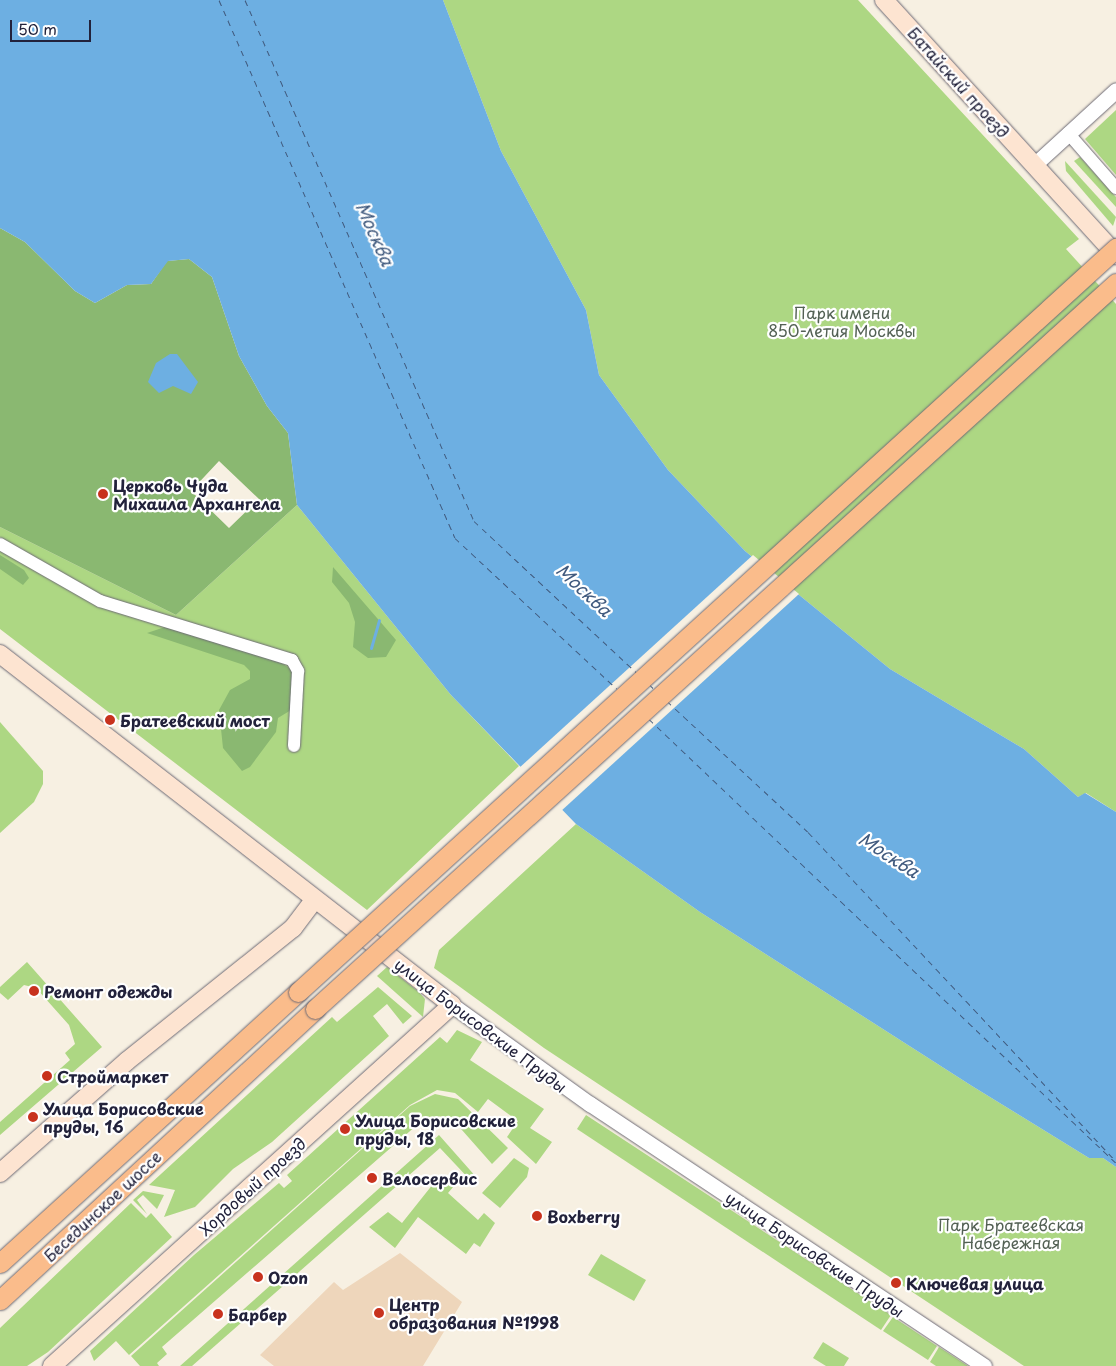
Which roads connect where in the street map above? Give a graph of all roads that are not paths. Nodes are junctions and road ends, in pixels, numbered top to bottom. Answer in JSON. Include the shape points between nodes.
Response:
{"nodes":[{"id":1,"x":884,"y":0,"type":"edge"},
{"id":2,"x":1116,"y":90,"type":"edge"},
{"id":3,"x":1068,"y":134,"type":"junction"},
{"id":4,"x":1034,"y":165,"type":"junction"},
{"id":5,"x":1116,"y":188,"type":"edge"},
{"id":6,"x":1116,"y":248,"type":"edge"},
{"id":7,"x":1116,"y":255,"type":"edge"},
{"id":8,"x":1116,"y":283,"type":"edge"},
{"id":9,"x":0,"y":544,"type":"edge"},
{"id":10,"x":0,"y":654,"type":"edge"},
{"id":11,"x":294,"y":746,"type":"dead end"},
{"id":12,"x":315,"y":899,"type":"junction"},
{"id":13,"x":452,"y":1005,"type":"junction"},
{"id":14,"x":0,"y":1173,"type":"edge"},
{"id":15,"x":1,"y":1261,"type":"edge"},
{"id":16,"x":0,"y":1300,"type":"edge"},
{"id":17,"x":52,"y":1366,"type":"edge"},
{"id":18,"x":984,"y":1366,"type":"edge"}],
"edges":[{"from":1,"to":4,"type":"main road","name":"Батайский проезд"},
{"from":2,"to":3,"type":"street"},
{"from":3,"to":4,"type":"street"},
{"from":3,"to":5,"type":"street"},
{"from":4,"to":7,"type":"main road","name":"Батайский проезд"},
{"from":6,"to":15,"type":"main road","name":"Бесединское шоссе","bridge":true},
{"from":8,"to":16,"type":"main road","name":"Бесединское шоссе","bridge":true},
{"from":9,"to":11,"type":"street","via":[[100,600],[292,660],[298,671]]},
{"from":10,"to":12,"type":"main road","name":"улица Борисовские Пруды"},
{"from":12,"to":13,"type":"main road","name":"улица Борисовские Пруды"},
{"from":12,"to":14,"type":"main road","via":[[292,928],[127,1061]]},
{"from":13,"to":17,"type":"main road","name":"Хордовый проезд"},
{"from":13,"to":18,"type":"street","name":"улица Борисовские Пруды","via":[[590,1104]]}]}
